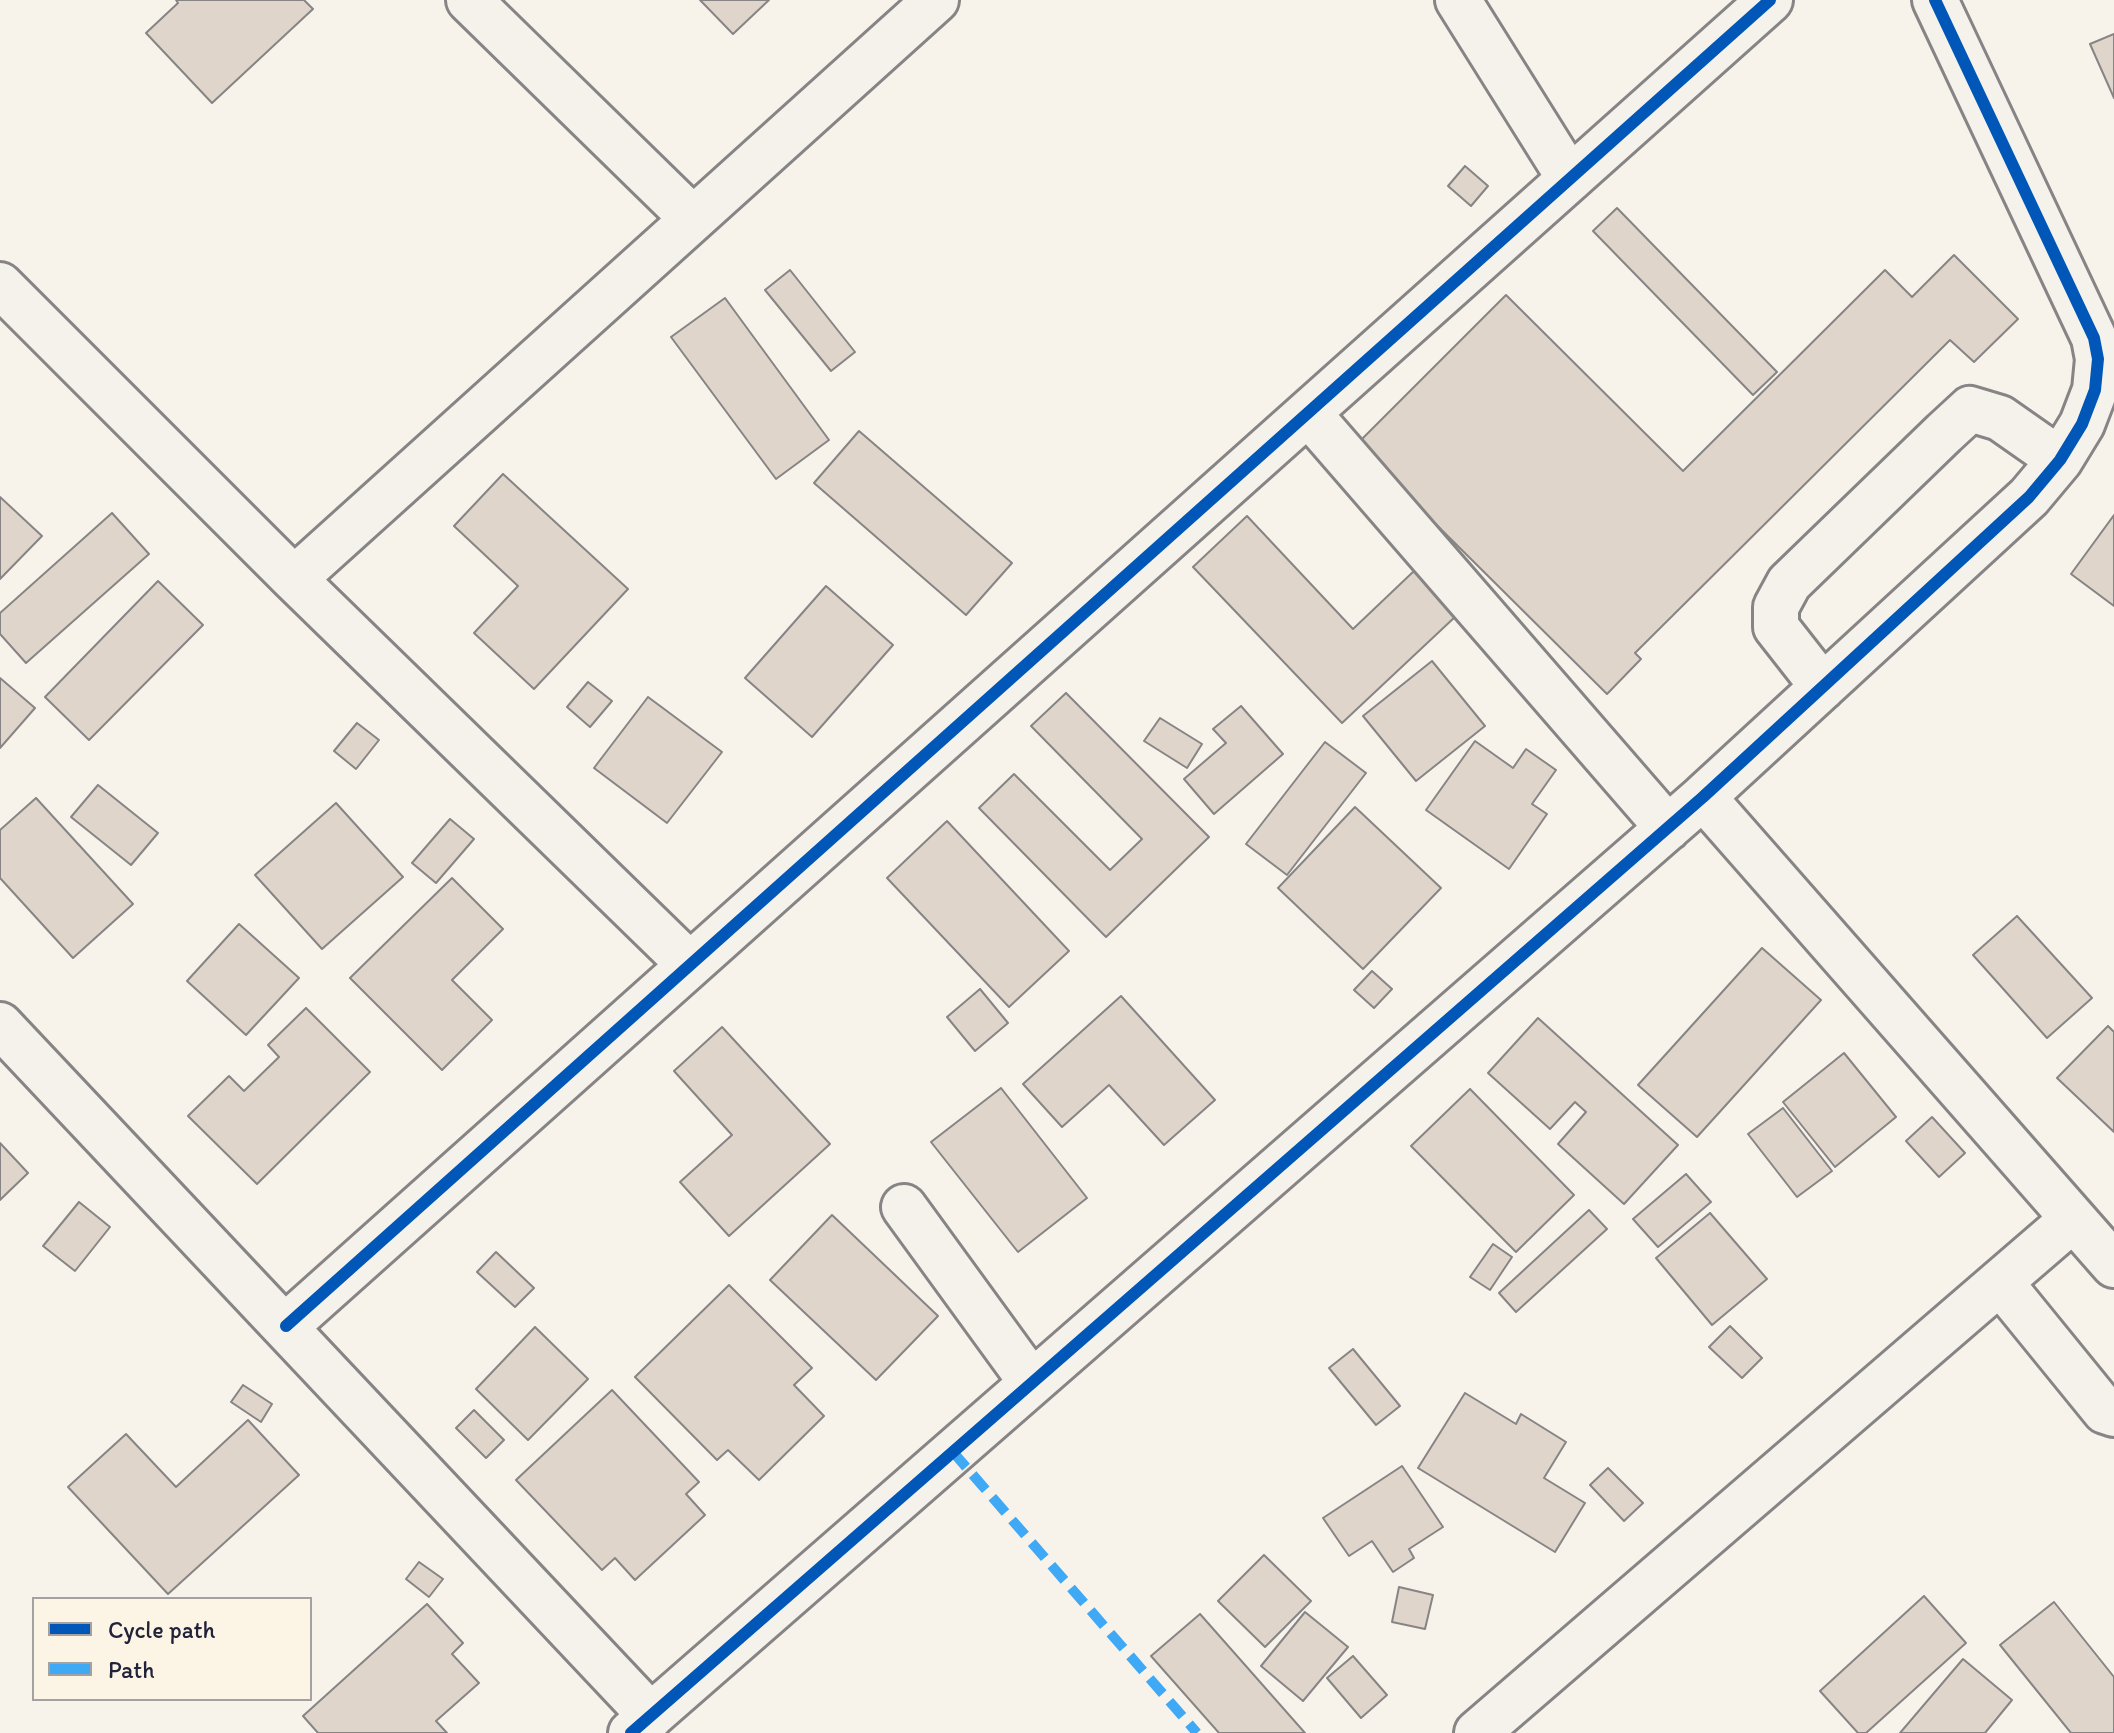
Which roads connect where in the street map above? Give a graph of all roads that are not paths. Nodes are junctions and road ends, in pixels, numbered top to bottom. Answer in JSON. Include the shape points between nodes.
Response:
{"nodes":[{"id":1,"x":469,"y":0,"type":"edge"},
{"id":2,"x":936,"y":0,"type":"edge"},
{"id":3,"x":1458,"y":0,"type":"edge"},
{"id":4,"x":1770,"y":0,"type":"edge"},
{"id":5,"x":1935,"y":0,"type":"edge"},
{"id":6,"x":1570,"y":179,"type":"junction"},
{"id":7,"x":692,"y":218,"type":"junction"},
{"id":8,"x":0,"y":285,"type":"edge"},
{"id":9,"x":1308,"y":413,"type":"junction"},
{"id":10,"x":2060,"y":460,"type":"junction"},
{"id":11,"x":294,"y":579,"type":"junction"},
{"id":12,"x":1823,"y":687,"type":"junction"},
{"id":13,"x":1703,"y":797,"type":"junction"},
{"id":14,"x":1668,"y":828,"type":"junction"},
{"id":15,"x":690,"y":965,"type":"junction"},
{"id":16,"x":0,"y":1025,"type":"edge"},
{"id":17,"x":904,"y":1207,"type":"dead end"},
{"id":18,"x":2073,"y":1219,"type":"junction"},
{"id":19,"x":2114,"y":1265,"type":"edge"},
{"id":20,"x":2000,"y":1282,"type":"junction"},
{"id":21,"x":286,"y":1326,"type":"junction"},
{"id":22,"x":1032,"y":1383,"type":"junction"},
{"id":23,"x":2114,"y":1414,"type":"edge"},
{"id":24,"x":641,"y":1724,"type":"edge"},
{"id":25,"x":1477,"y":1733,"type":"edge"}],
"edges":[{"from":1,"to":7,"type":"street"},
{"from":2,"to":7,"type":"street"},
{"from":3,"to":6,"type":"street"},
{"from":4,"to":6,"type":"street"},
{"from":5,"to":10,"type":"street","via":[[2094,338],[2095,390]]},
{"from":6,"to":9,"type":"street"},
{"from":7,"to":11,"type":"street"},
{"from":8,"to":11,"type":"street"},
{"from":9,"to":14,"type":"street"},
{"from":9,"to":15,"type":"street"},
{"from":10,"to":12,"type":"street","via":[[2029,497]]},
{"from":10,"to":12,"type":"street","via":[[2000,418],[1970,409],[1944,433],[1789,583],[1776,607],[1776,627]]},
{"from":11,"to":15,"type":"street"},
{"from":12,"to":13,"type":"street"},
{"from":13,"to":14,"type":"street"},
{"from":13,"to":18,"type":"street"},
{"from":14,"to":22,"type":"street"},
{"from":15,"to":21,"type":"street"},
{"from":16,"to":21,"type":"street"},
{"from":17,"to":22,"type":"street"},
{"from":18,"to":19,"type":"street"},
{"from":18,"to":20,"type":"street"},
{"from":20,"to":23,"type":"street","via":[[2105,1411]]},
{"from":20,"to":25,"type":"street"},
{"from":21,"to":24,"type":"street"},
{"from":22,"to":24,"type":"street"}]}
